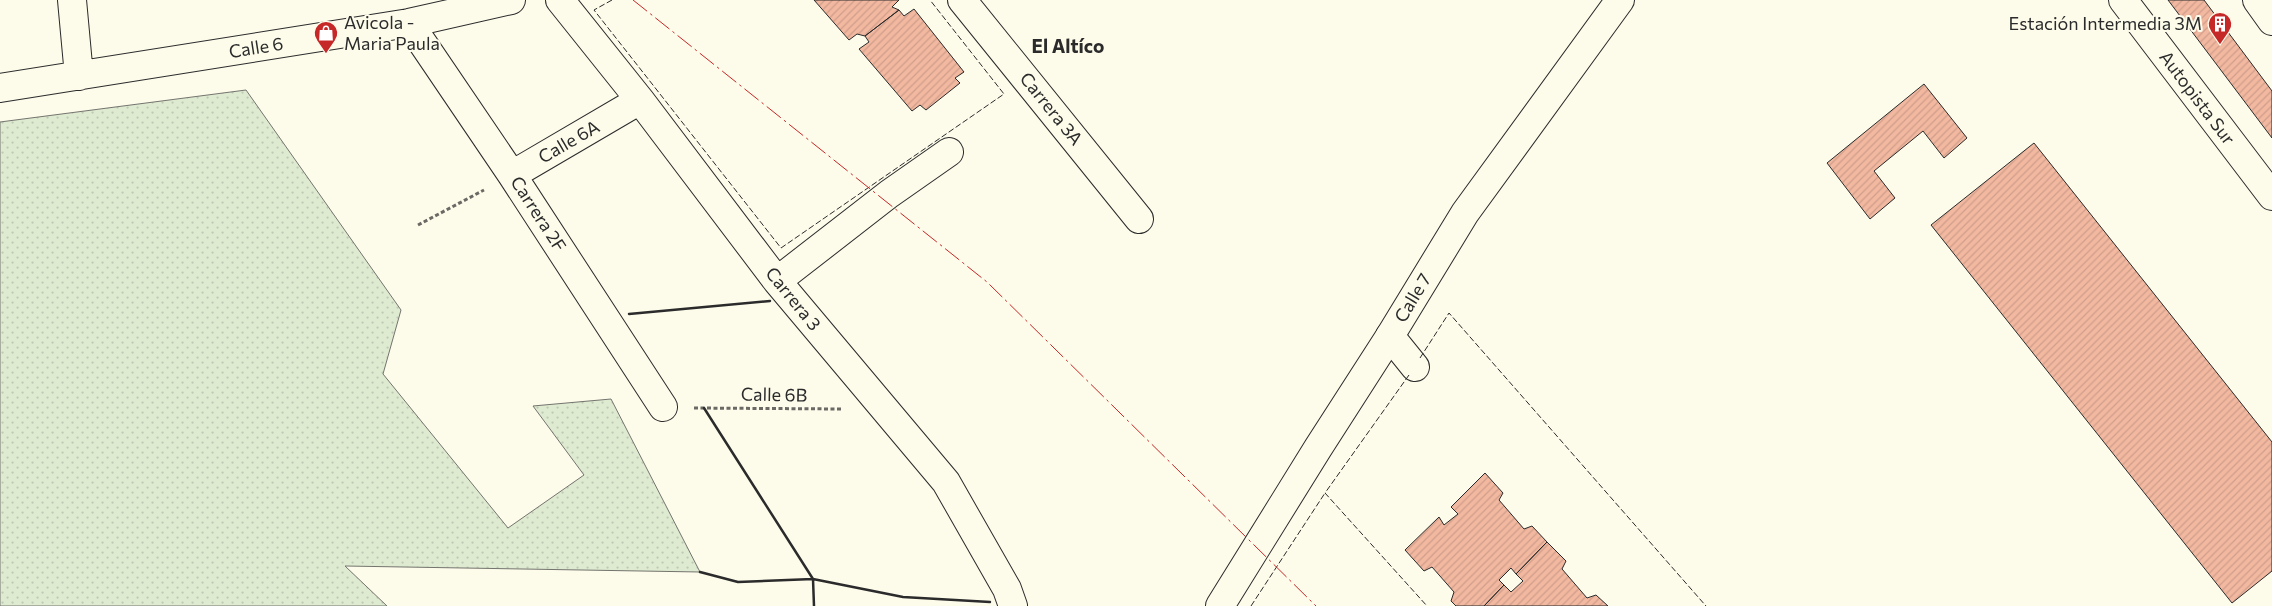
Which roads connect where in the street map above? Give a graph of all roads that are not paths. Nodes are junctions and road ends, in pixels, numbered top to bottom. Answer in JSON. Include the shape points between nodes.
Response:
{"nodes":[{"id":1,"x":72,"y":0,"type":"edge"},
{"id":2,"x":511,"y":0,"type":"edge"},
{"id":3,"x":560,"y":0,"type":"edge"},
{"id":4,"x":1620,"y":0,"type":"edge"},
{"id":5,"x":2123,"y":0,"type":"edge"},
{"id":6,"x":2256,"y":0,"type":"edge"},
{"id":7,"x":969,"y":2,"type":"edge"},
{"id":8,"x":2272,"y":21,"type":"edge"},
{"id":9,"x":409,"y":23,"type":"junction"},
{"id":10,"x":79,"y":76,"type":"junction"},
{"id":11,"x":0,"y":88,"type":"edge"},
{"id":12,"x":640,"y":100,"type":"junction"},
{"id":13,"x":949,"y":152,"type":"dead end"},
{"id":14,"x":512,"y":175,"type":"junction"},
{"id":15,"x":2272,"y":196,"type":"edge"},
{"id":16,"x":1139,"y":219,"type":"dead end"},
{"id":17,"x":777,"y":281,"type":"junction"},
{"id":18,"x":1390,"y":336,"type":"junction"},
{"id":19,"x":1414,"y":367,"type":"dead end"},
{"id":20,"x":663,"y":407,"type":"road end"},
{"id":21,"x":1013,"y":606,"type":"edge"},
{"id":22,"x":1220,"y":606,"type":"edge"}],
"edges":[{"from":1,"to":10,"type":"main road"},
{"from":2,"to":9,"type":"main road","name":"Calle 6"},
{"from":3,"to":12,"type":"main road","name":"Carrera 3"},
{"from":4,"to":18,"type":"main road","name":"Calle 7","via":[[1465,213]]},
{"from":5,"to":15,"type":"main road","name":"Autopista Sur"},
{"from":6,"to":8,"type":"main road"},
{"from":7,"to":16,"type":"main road","name":"Carrera 3A"},
{"from":9,"to":10,"type":"main road","name":"Calle 6"},
{"from":9,"to":14,"type":"main road","name":"Carrera 2F"},
{"from":10,"to":11,"type":"main road","name":"Calle 6"},
{"from":12,"to":14,"type":"main road","name":"Calle 6A"},
{"from":12,"to":17,"type":"main road","name":"Carrera 3"},
{"from":13,"to":17,"type":"main road"},
{"from":14,"to":20,"type":"main road","name":"Carrera 2F"},
{"from":17,"to":21,"type":"main road","name":"Carrera 3","via":[[946,482],[1007,589]]},
{"from":18,"to":19,"type":"main road"},
{"from":18,"to":22,"type":"main road","name":"Calle 7"}]}
